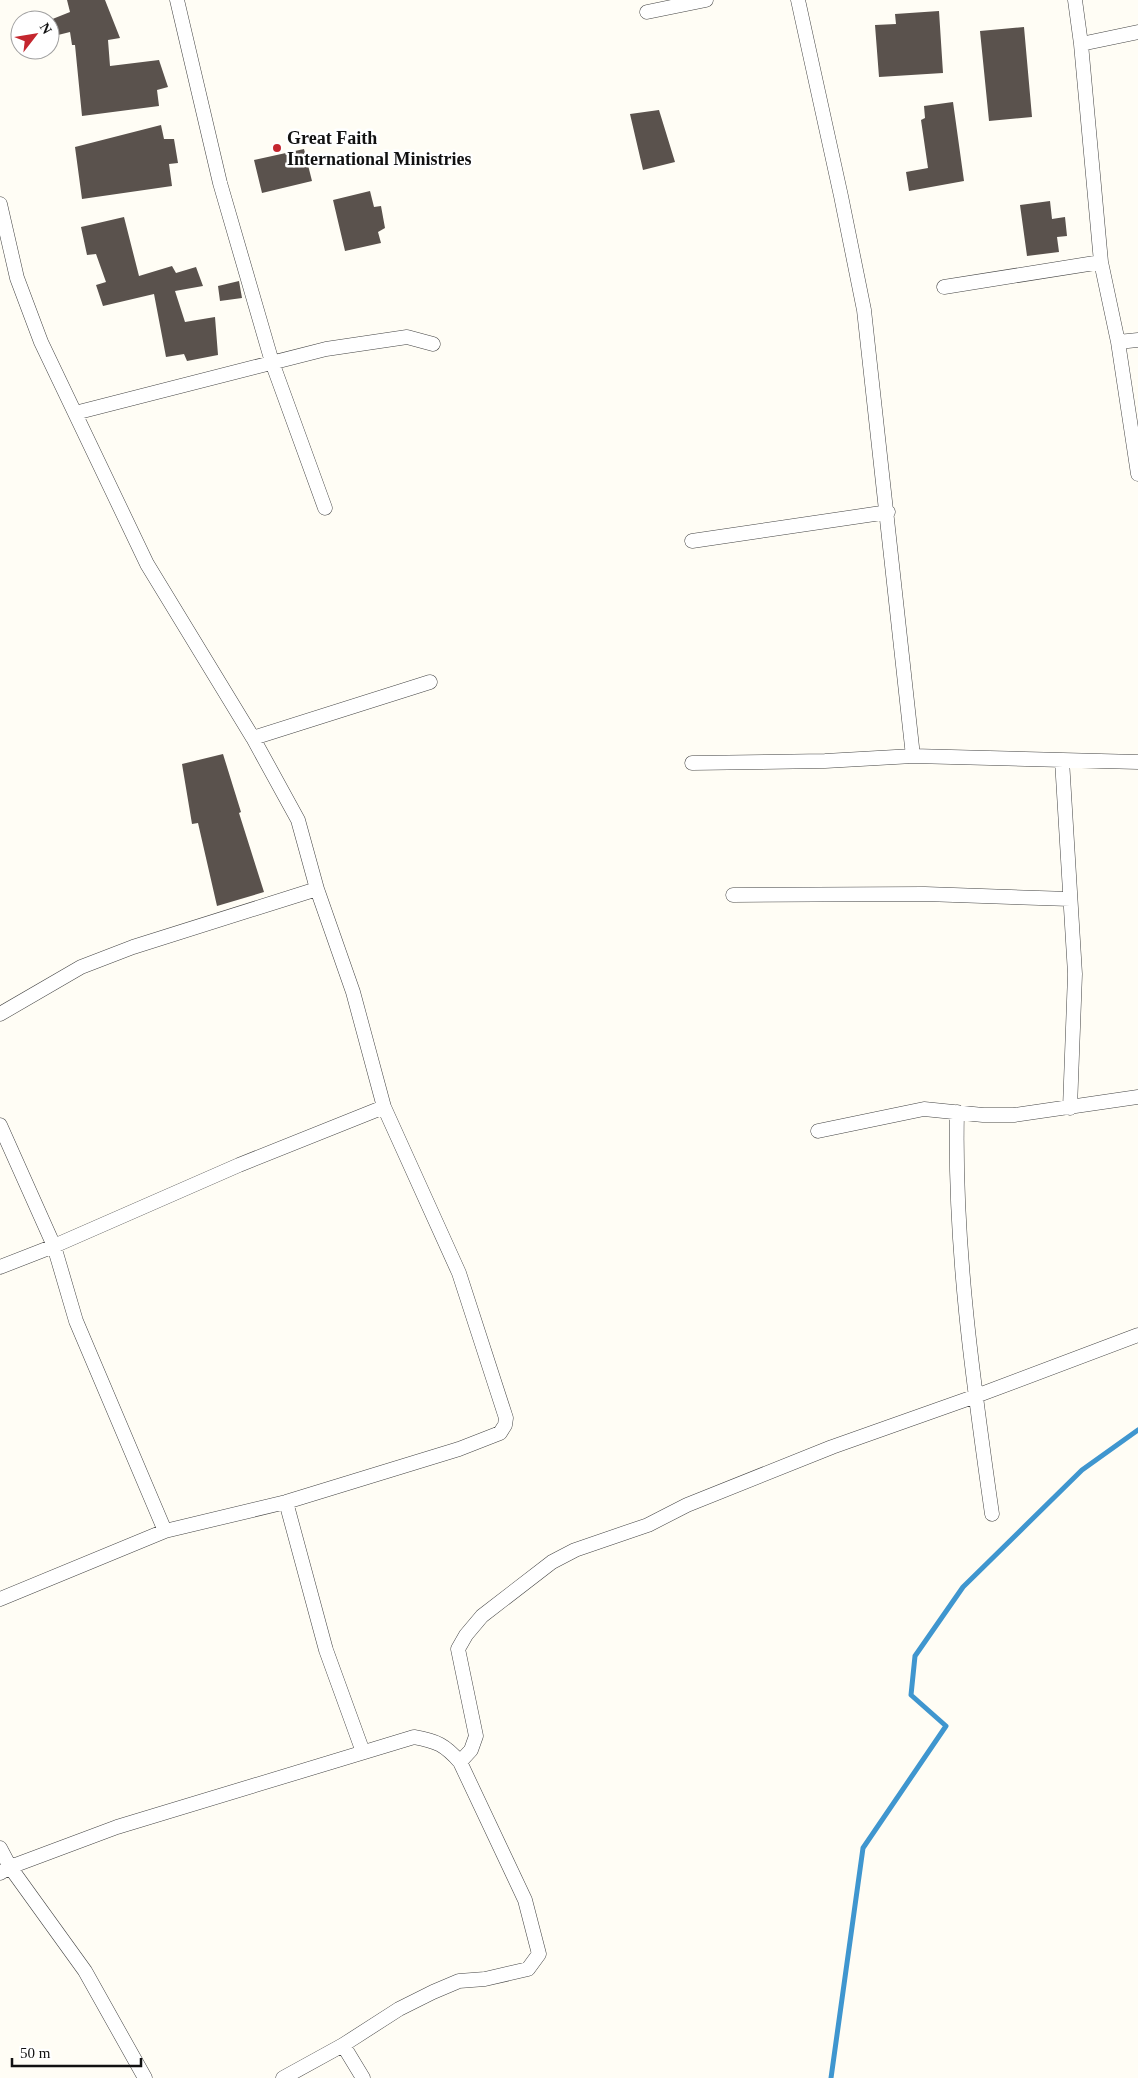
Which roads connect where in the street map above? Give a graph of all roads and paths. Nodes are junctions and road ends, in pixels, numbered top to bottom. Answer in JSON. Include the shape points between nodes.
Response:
{"nodes":[{"id":1,"x":177,"y":0,"type":"edge"},
{"id":2,"x":706,"y":0,"type":"edge"},
{"id":3,"x":798,"y":0,"type":"edge"},
{"id":4,"x":1075,"y":0,"type":"edge"},
{"id":5,"x":647,"y":12,"type":"dead end"},
{"id":6,"x":1138,"y":32,"type":"edge"},
{"id":7,"x":1081,"y":44,"type":"junction"},
{"id":8,"x":0,"y":204,"type":"edge"},
{"id":9,"x":1102,"y":262,"type":"junction"},
{"id":10,"x":944,"y":287,"type":"dead end"},
{"id":11,"x":1138,"y":340,"type":"edge"},
{"id":12,"x":1118,"y":342,"type":"junction"},
{"id":13,"x":433,"y":344,"type":"dead end"},
{"id":14,"x":272,"y":362,"type":"junction"},
{"id":15,"x":75,"y":413,"type":"junction"},
{"id":16,"x":1138,"y":474,"type":"edge"},
{"id":17,"x":325,"y":508,"type":"dead end"},
{"id":18,"x":888,"y":512,"type":"junction"},
{"id":19,"x":692,"y":542,"type":"dead end"},
{"id":20,"x":430,"y":682,"type":"dead end"},
{"id":21,"x":253,"y":738,"type":"junction"},
{"id":22,"x":913,"y":756,"type":"junction"},
{"id":23,"x":1062,"y":760,"type":"junction"},
{"id":24,"x":1138,"y":762,"type":"edge"},
{"id":25,"x":692,"y":763,"type":"dead end"},
{"id":26,"x":317,"y":889,"type":"junction"},
{"id":27,"x":733,"y":896,"type":"dead end"},
{"id":28,"x":1070,"y":899,"type":"junction"},
{"id":29,"x":0,"y":1014,"type":"edge"},
{"id":30,"x":1138,"y":1097,"type":"edge"},
{"id":31,"x":384,"y":1107,"type":"junction"},
{"id":32,"x":1070,"y":1108,"type":"junction"},
{"id":33,"x":957,"y":1112,"type":"junction"},
{"id":34,"x":0,"y":1127,"type":"edge"},
{"id":35,"x":818,"y":1131,"type":"dead end"},
{"id":36,"x":54,"y":1246,"type":"junction"},
{"id":37,"x":0,"y":1267,"type":"edge"},
{"id":38,"x":1138,"y":1335,"type":"edge"},
{"id":39,"x":976,"y":1396,"type":"junction"},
{"id":40,"x":286,"y":1502,"type":"junction"},
{"id":41,"x":992,"y":1514,"type":"dead end"},
{"id":42,"x":165,"y":1531,"type":"junction"},
{"id":43,"x":0,"y":1599,"type":"edge"},
{"id":44,"x":363,"y":1752,"type":"junction"},
{"id":45,"x":460,"y":1762,"type":"junction"},
{"id":46,"x":0,"y":1848,"type":"edge"},
{"id":47,"x":5,"y":1870,"type":"edge"},
{"id":48,"x":343,"y":2045,"type":"junction"},
{"id":49,"x":145,"y":2078,"type":"edge"},
{"id":50,"x":283,"y":2078,"type":"edge"},
{"id":51,"x":363,"y":2078,"type":"edge"}],
"edges":[{"from":1,"to":14,"type":"street","via":[[220,183]]},
{"from":2,"to":5,"type":"street"},
{"from":3,"to":18,"type":"street","via":[[864,310]]},
{"from":4,"to":7,"type":"street"},
{"from":6,"to":7,"type":"street"},
{"from":7,"to":9,"type":"street"},
{"from":8,"to":15,"type":"street","via":[[17,278],[41,342]]},
{"from":9,"to":10,"type":"street"},
{"from":9,"to":12,"type":"street"},
{"from":11,"to":12,"type":"street"},
{"from":12,"to":16,"type":"street"},
{"from":13,"to":14,"type":"street","via":[[407,336]]},
{"from":14,"to":15,"type":"street"},
{"from":14,"to":17,"type":"street"},
{"from":15,"to":21,"type":"street","via":[[147,564]]},
{"from":18,"to":19,"type":"street"},
{"from":18,"to":22,"type":"street"},
{"from":20,"to":21,"type":"street"},
{"from":21,"to":26,"type":"street","via":[[298,820]]},
{"from":22,"to":23,"type":"street"},
{"from":22,"to":25,"type":"street"},
{"from":23,"to":24,"type":"street"},
{"from":23,"to":28,"type":"street"},
{"from":26,"to":29,"type":"street","via":[[133,947],[90,964]]},
{"from":26,"to":31,"type":"street","via":[[354,992]]},
{"from":27,"to":28,"type":"street","via":[[925,894]]},
{"from":28,"to":32,"type":"street","via":[[1075,974]]},
{"from":30,"to":32,"type":"street"},
{"from":31,"to":36,"type":"street"},
{"from":31,"to":40,"type":"street","via":[[459,1273],[504,1410],[505,1425],[500,1432],[459,1449]]},
{"from":32,"to":33,"type":"street","via":[[1014,1115]]},
{"from":33,"to":35,"type":"street","via":[[924,1109]]},
{"from":33,"to":39,"type":"street","via":[[962,1263]]},
{"from":34,"to":36,"type":"street"},
{"from":36,"to":37,"type":"street"},
{"from":36,"to":42,"type":"street","via":[[76,1321]]},
{"from":38,"to":39,"type":"street"},
{"from":39,"to":41,"type":"street"},
{"from":39,"to":45,"type":"street","via":[[804,1458],[552,1562],[482,1616],[458,1649],[476,1736],[471,1750]]},
{"from":40,"to":42,"type":"street"},
{"from":40,"to":44,"type":"street","via":[[326,1650]]},
{"from":42,"to":43,"type":"street"},
{"from":44,"to":45,"type":"street","via":[[414,1737],[447,1748]]},
{"from":44,"to":47,"type":"street","via":[[117,1826]]},
{"from":45,"to":48,"type":"street","via":[[525,1900],[539,1954],[528,1969],[459,1982],[433,1992]]},
{"from":46,"to":47,"type":"street"},
{"from":47,"to":49,"type":"street","via":[[85,1972]]},
{"from":48,"to":50,"type":"street"},
{"from":48,"to":51,"type":"street"}]}
